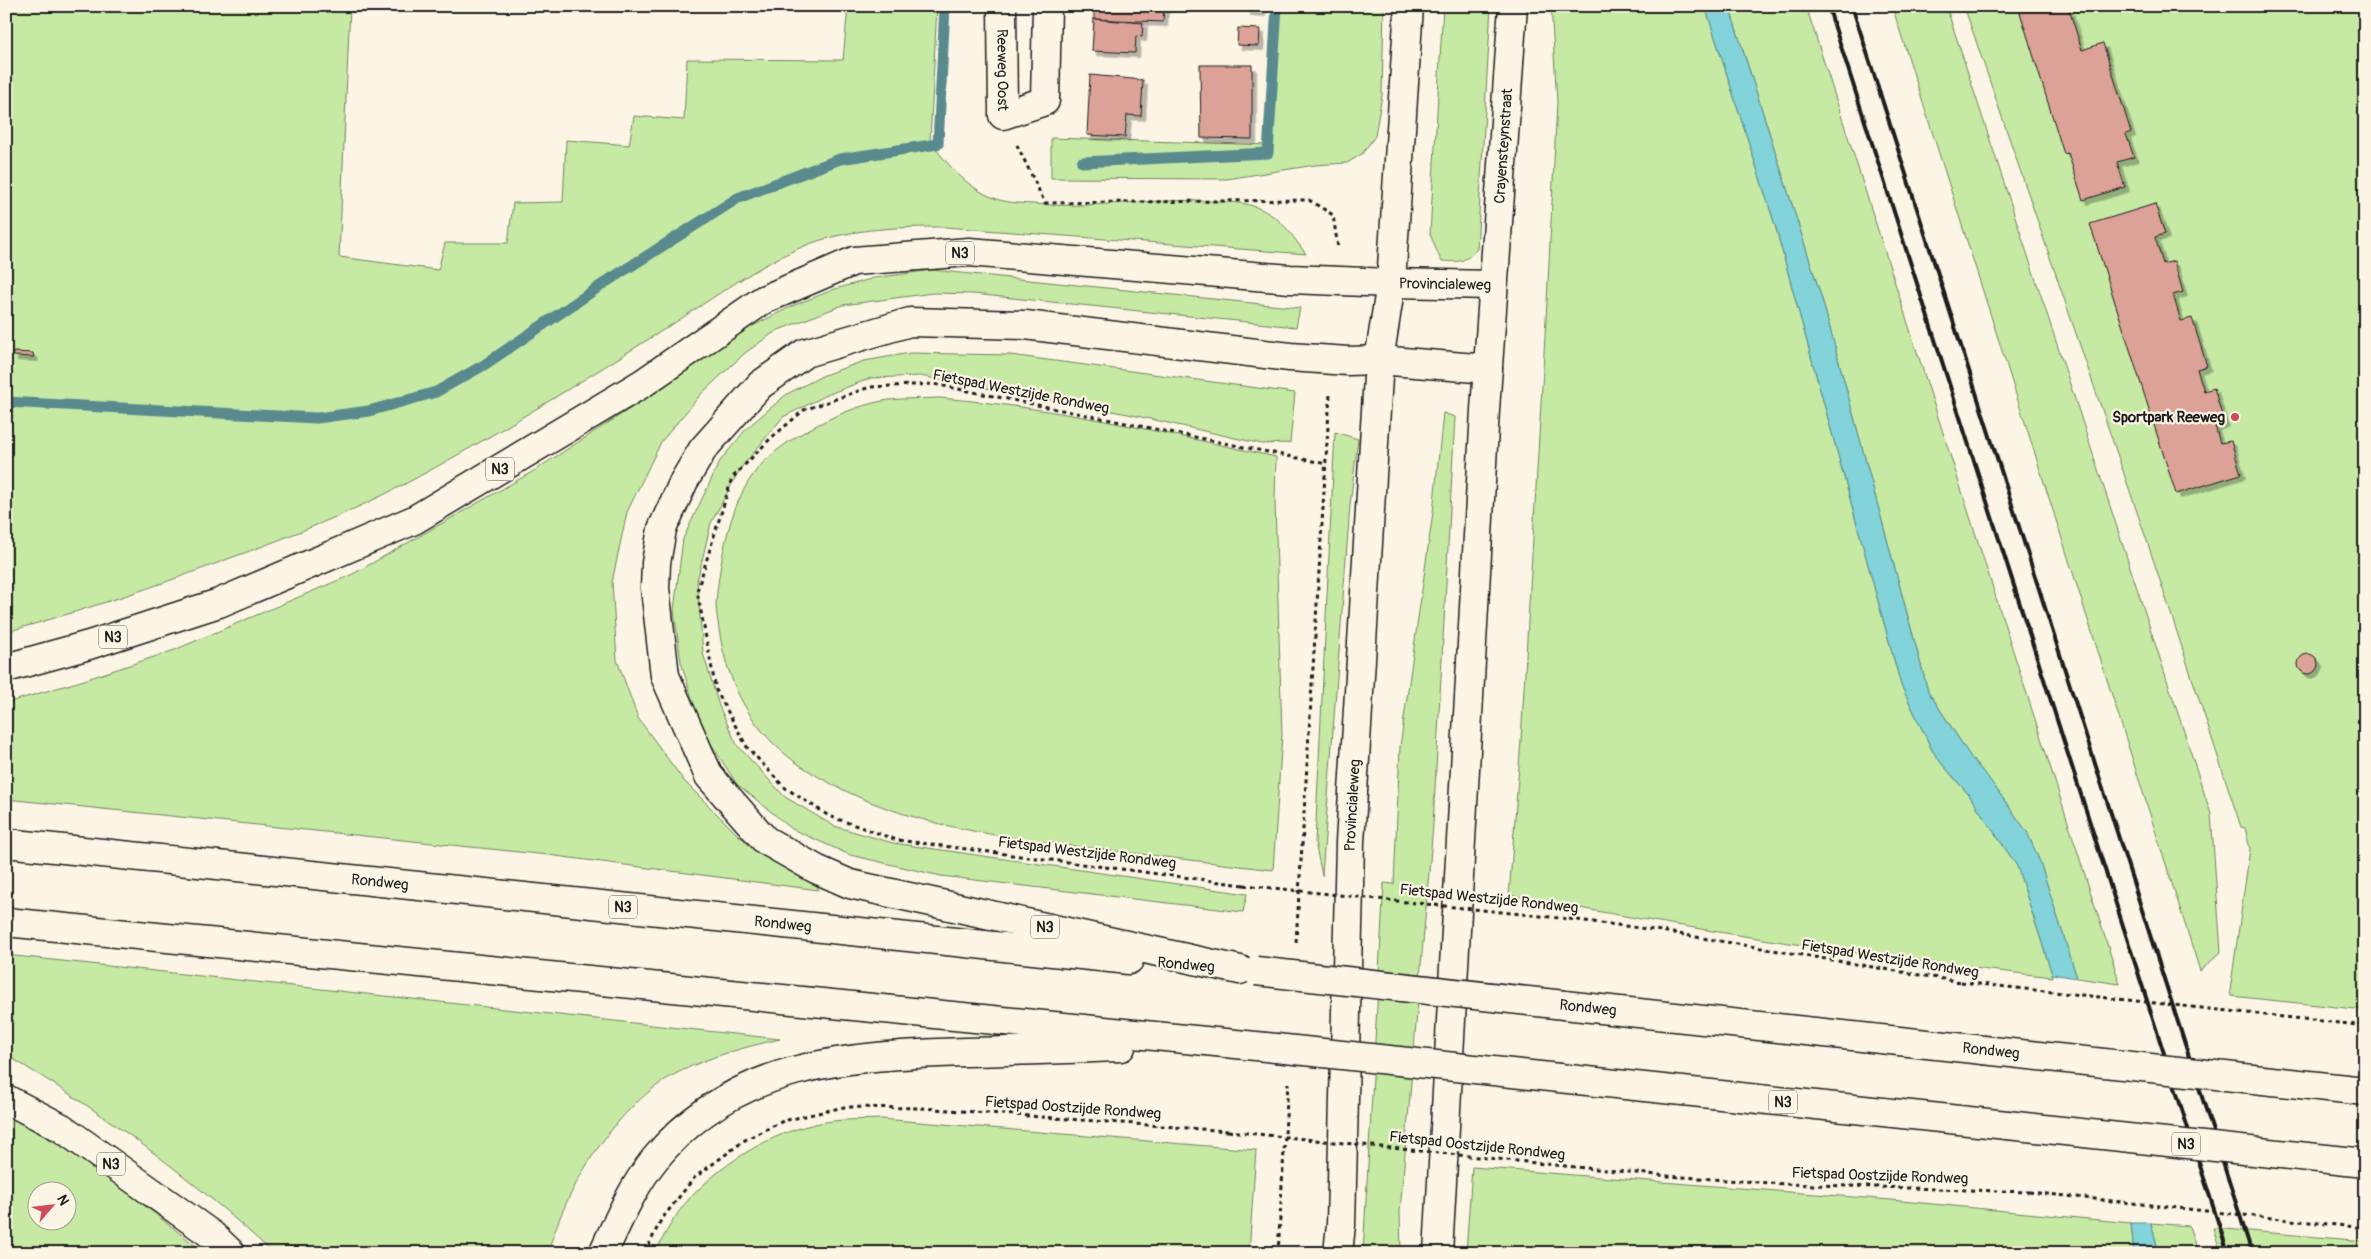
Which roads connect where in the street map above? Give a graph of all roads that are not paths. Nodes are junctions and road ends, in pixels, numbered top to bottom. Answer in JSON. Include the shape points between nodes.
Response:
{"nodes":[{"id":1,"x":1002,"y":6,"type":"edge"},
{"id":2,"x":1047,"y":6,"type":"edge"},
{"id":3,"x":1409,"y":6,"type":"edge"},
{"id":4,"x":1513,"y":6,"type":"edge"},
{"id":5,"x":1391,"y":282,"type":"junction"},
{"id":6,"x":1493,"y":285,"type":"junction"},
{"id":7,"x":1379,"y":360,"type":"junction"},
{"id":8,"x":1488,"y":369,"type":"junction"},
{"id":9,"x":6,"y":668,"type":"edge"},
{"id":10,"x":6,"y":843,"type":"edge"},
{"id":11,"x":6,"y":922,"type":"edge"},
{"id":12,"x":1240,"y":970,"type":"junction"},
{"id":13,"x":1235,"y":1043,"type":"junction"},
{"id":14,"x":2365,"y":1091,"type":"edge"},
{"id":15,"x":6,"y":1099,"type":"edge"},
{"id":16,"x":2365,"y":1163,"type":"edge"},
{"id":17,"x":231,"y":1253,"type":"edge"},
{"id":18,"x":603,"y":1253,"type":"edge"},
{"id":19,"x":1338,"y":1253,"type":"edge"},
{"id":20,"x":1438,"y":1253,"type":"edge"}],
"edges":[{"from":1,"to":2,"type":"main road","name":"Reeweg Oost","via":[[1003,115],[1045,101]]},
{"from":3,"to":5,"type":"main road"},
{"from":4,"to":6,"type":"main road","name":"Crayensteynstraat"},
{"from":5,"to":6,"type":"main road","name":"Provincialeweg"},
{"from":5,"to":7,"type":"main road","name":"Provincialeweg"},
{"from":5,"to":9,"type":"main road","number":"N3","via":[[1290,279],[969,252],[854,261],[763,300],[643,383],[414,520],[218,603]]},
{"from":6,"to":8,"type":"main road","name":"Provincialeweg"},
{"from":7,"to":8,"type":"main road"},
{"from":7,"to":12,"type":"main road","number":"N3","via":[[1290,357],[1025,325],[910,322],[805,353],[760,385],[703,449],[662,529],[655,588],[665,676],[708,776],[766,840],[850,884]]},
{"from":7,"to":19,"type":"main road","name":"Provincialeweg","via":[[1350,842]]},
{"from":8,"to":20,"type":"main road","name":"Provincialeweg"},
{"from":10,"to":12,"type":"main road","name":"Rondweg","number":"N3"},
{"from":11,"to":13,"type":"main road","number":"N3"},
{"from":12,"to":14,"type":"main road","name":"Rondweg","number":"N3","bridge":true},
{"from":13,"to":16,"type":"main road","number":"N3","bridge":true},
{"from":13,"to":18,"type":"main road","number":"N3","via":[[878,1055],[800,1068],[752,1085],[687,1127],[654,1160],[630,1196]]},
{"from":15,"to":17,"type":"main road","number":"N3","via":[[62,1128],[212,1235]]}]}
